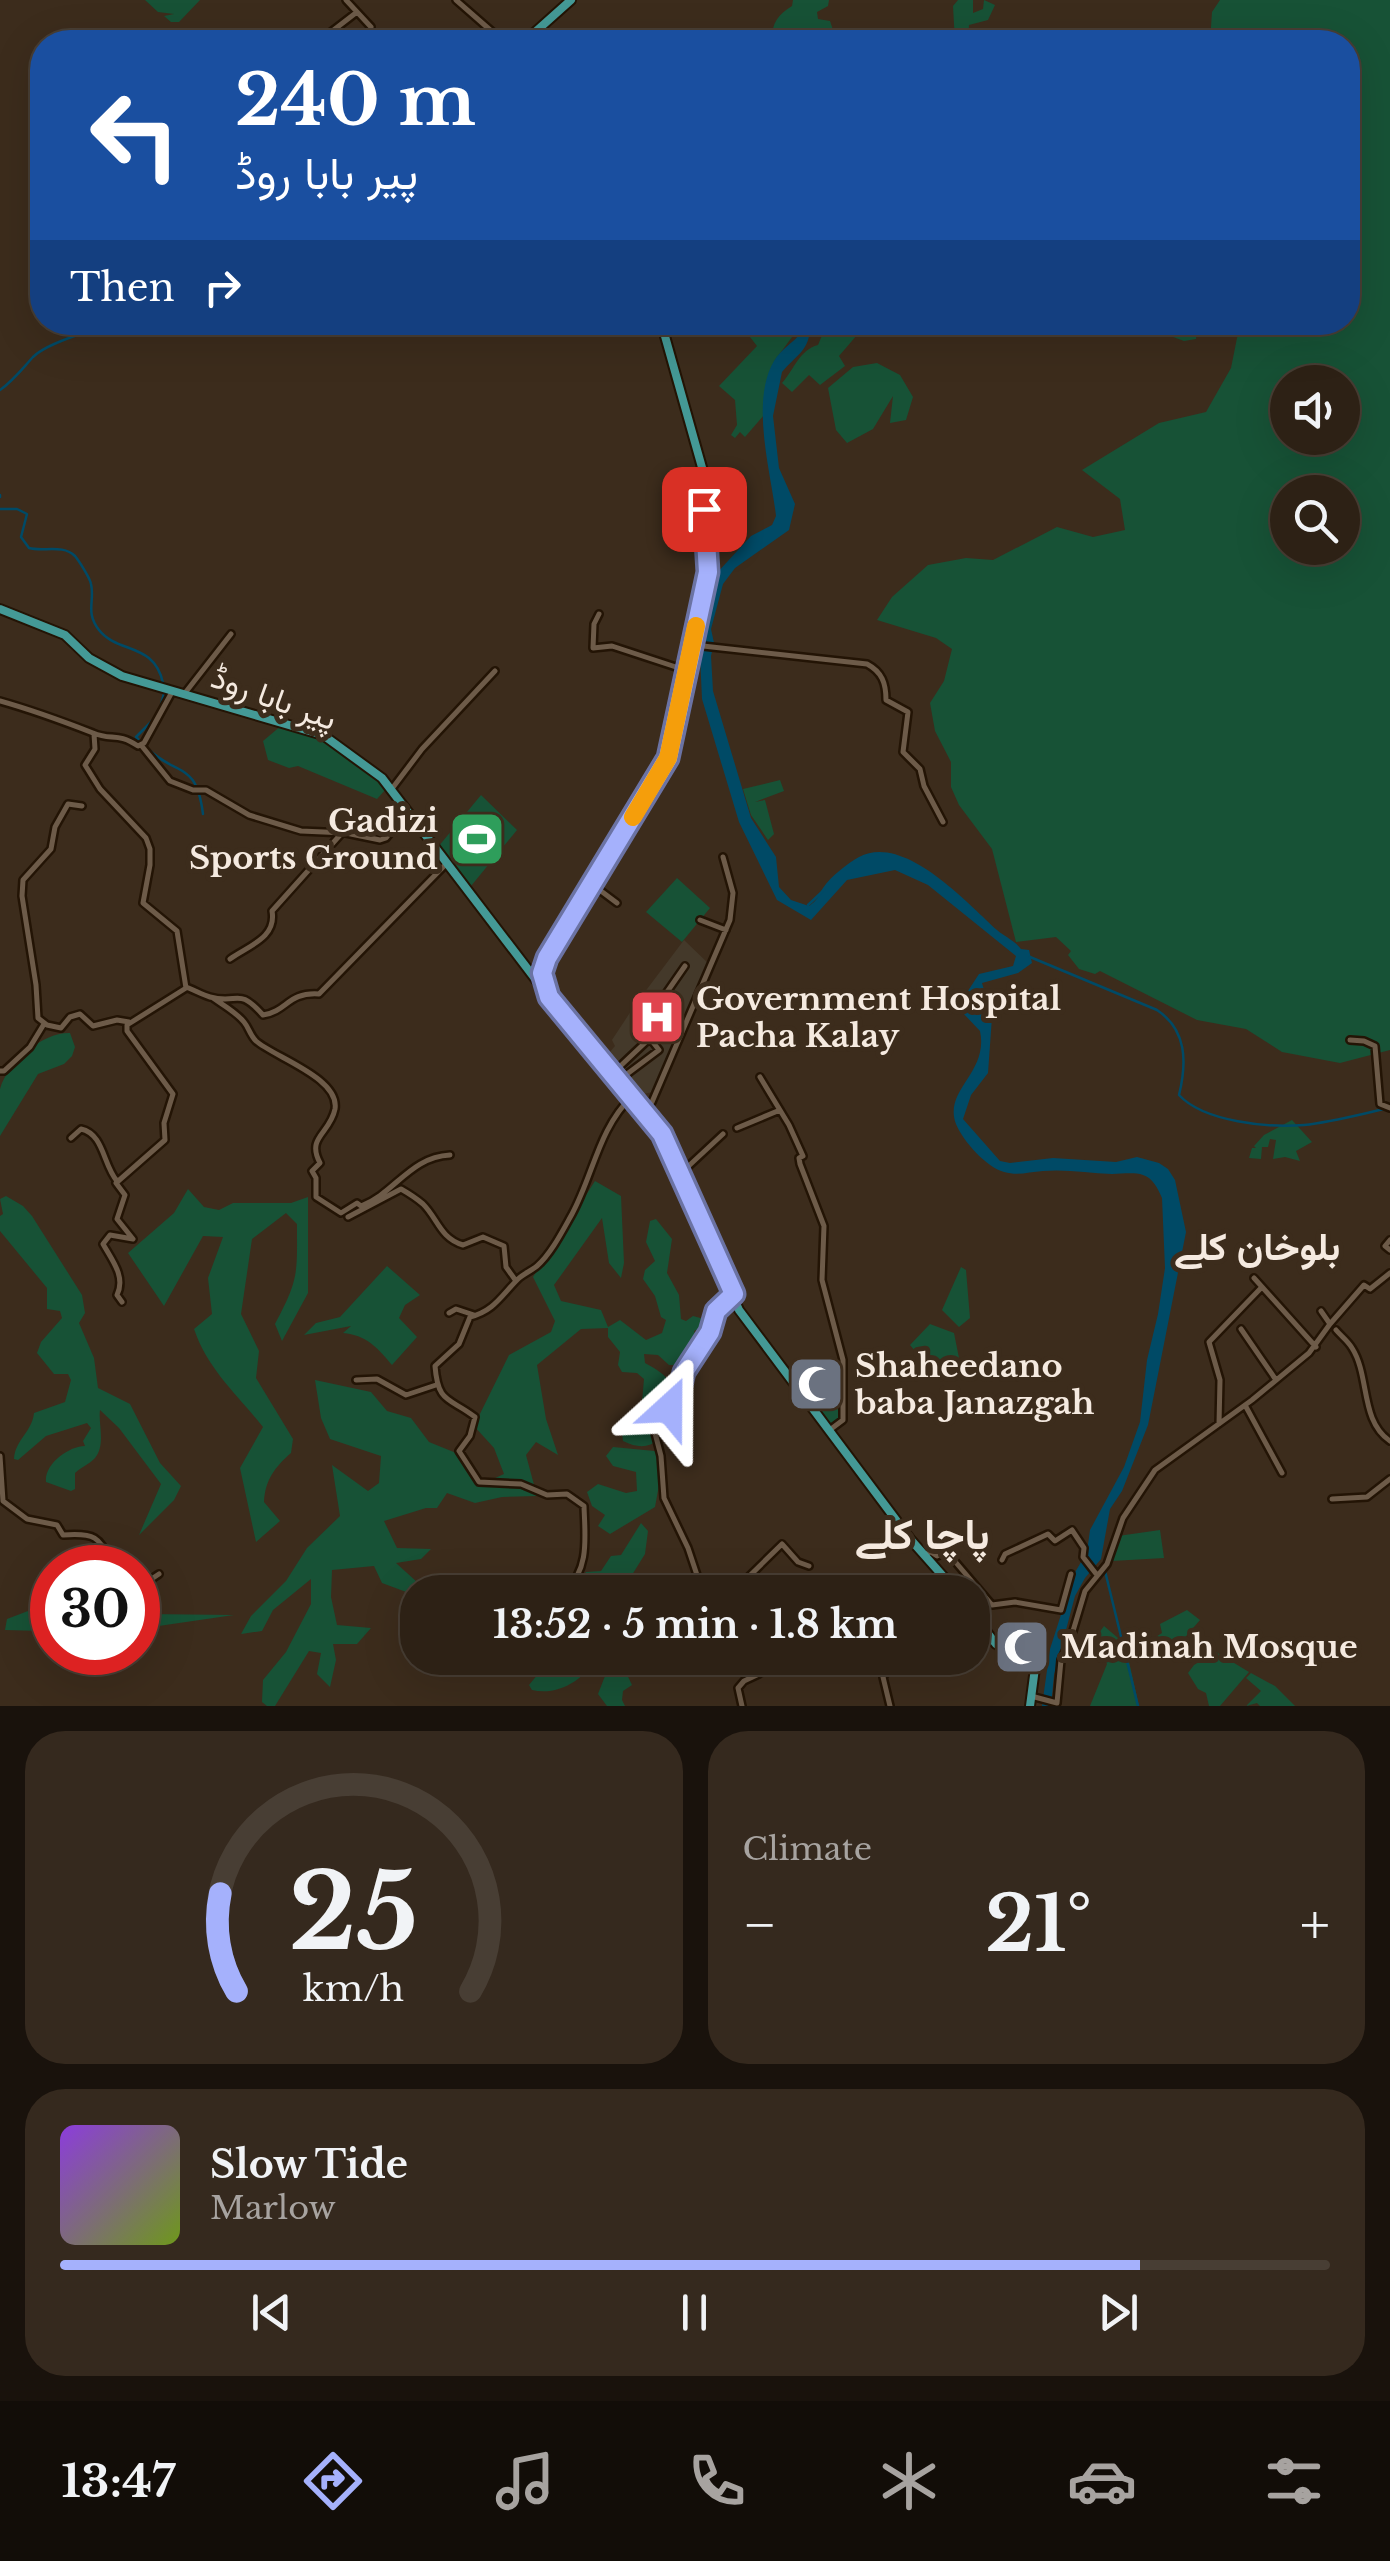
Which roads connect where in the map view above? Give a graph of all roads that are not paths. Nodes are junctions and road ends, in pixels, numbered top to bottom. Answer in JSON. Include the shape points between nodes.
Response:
{"nodes":[{"id":1,"x":346,"y":0,"type":"edge"},
{"id":2,"x":456,"y":0,"type":"edge"},
{"id":3,"x":570,"y":0,"type":"edge"},
{"id":4,"x":357,"y":12,"type":"junction"},
{"id":5,"x":371,"y":27,"type":"dead end"},
{"id":6,"x":334,"y":30,"type":"edge"},
{"id":7,"x":490,"y":30,"type":"edge"},
{"id":8,"x":537,"y":30,"type":"edge"},
{"id":9,"x":664,"y":335,"type":"edge"},
{"id":10,"x":0,"y":608,"type":"edge"},
{"id":11,"x":599,"y":614,"type":"dead end"},
{"id":12,"x":231,"y":634,"type":"dead end"},
{"id":13,"x":695,"y":645,"type":"junction"},
{"id":14,"x":686,"y":670,"type":"junction"},
{"id":15,"x":495,"y":671,"type":"dead end"},
{"id":16,"x":173,"y":689,"type":"junction"},
{"id":17,"x":185,"y":693,"type":"junction"},
{"id":18,"x":0,"y":701,"type":"edge"},
{"id":19,"x":94,"y":734,"type":"junction"},
{"id":20,"x":141,"y":745,"type":"junction"},
{"id":21,"x":391,"y":790,"type":"junction"},
{"id":22,"x":82,"y":806,"type":"dead end"},
{"id":23,"x":408,"y":812,"type":"junction"},
{"id":24,"x":943,"y":822,"type":"dead end"},
{"id":25,"x":341,"y":834,"type":"junction"},
{"id":26,"x":724,"y":857,"type":"dead end"},
{"id":27,"x":446,"y":864,"type":"junction"},
{"id":28,"x":593,"y":885,"type":"junction"},
{"id":29,"x":617,"y":902,"type":"dead end"},
{"id":30,"x":700,"y":920,"type":"dead end"},
{"id":31,"x":726,"y":930,"type":"junction"},
{"id":32,"x":230,"y":959,"type":"dead end"},
{"id":33,"x":544,"y":966,"type":"junction"},
{"id":34,"x":685,"y":966,"type":"dead end"},
{"id":35,"x":529,"y":971,"type":"junction"},
{"id":36,"x":186,"y":987,"type":"junction"},
{"id":37,"x":549,"y":997,"type":"junction"},
{"id":38,"x":213,"y":998,"type":"junction"},
{"id":39,"x":129,"y":1022,"type":"junction"},
{"id":40,"x":44,"y":1023,"type":"junction"},
{"id":41,"x":650,"y":1038,"type":"junction"},
{"id":42,"x":1350,"y":1040,"type":"dead end"},
{"id":43,"x":626,"y":1061,"type":"junction"},
{"id":44,"x":0,"y":1071,"type":"edge"},
{"id":45,"x":629,"y":1072,"type":"junction"},
{"id":46,"x":760,"y":1076,"type":"dead end"},
{"id":47,"x":616,"y":1077,"type":"junction"},
{"id":48,"x":632,"y":1096,"type":"junction"},
{"id":49,"x":1390,"y":1108,"type":"edge"},
{"id":50,"x":780,"y":1110,"type":"junction"},
{"id":51,"x":647,"y":1114,"type":"junction"},
{"id":52,"x":737,"y":1128,"type":"dead end"},
{"id":53,"x":723,"y":1134,"type":"dead end"},
{"id":54,"x":71,"y":1138,"type":"dead end"},
{"id":55,"x":450,"y":1155,"type":"dead end"},
{"id":56,"x":680,"y":1174,"type":"junction"},
{"id":57,"x":117,"y":1181,"type":"junction"},
{"id":58,"x":348,"y":1217,"type":"dead end"},
{"id":59,"x":1390,"y":1240,"type":"edge"},
{"id":60,"x":1390,"y":1250,"type":"edge"},
{"id":61,"x":1390,"y":1274,"type":"edge"},
{"id":62,"x":1254,"y":1278,"type":"dead end"},
{"id":63,"x":516,"y":1281,"type":"junction"},
{"id":64,"x":1261,"y":1288,"type":"junction"},
{"id":65,"x":734,"y":1294,"type":"junction"},
{"id":66,"x":122,"y":1302,"type":"dead end"},
{"id":67,"x":1320,"y":1312,"type":"dead end"},
{"id":68,"x":449,"y":1313,"type":"dead end"},
{"id":69,"x":474,"y":1315,"type":"junction"},
{"id":70,"x":1330,"y":1324,"type":"junction"},
{"id":71,"x":1241,"y":1329,"type":"dead end"},
{"id":72,"x":1336,"y":1330,"type":"dead end"},
{"id":73,"x":1316,"y":1347,"type":"junction"},
{"id":74,"x":356,"y":1380,"type":"dead end"},
{"id":75,"x":1276,"y":1380,"type":"junction"},
{"id":76,"x":436,"y":1385,"type":"junction"},
{"id":77,"x":1245,"y":1405,"type":"junction"},
{"id":78,"x":1219,"y":1424,"type":"junction"},
{"id":79,"x":831,"y":1430,"type":"junction"},
{"id":80,"x":1390,"y":1441,"type":"edge"},
{"id":81,"x":0,"y":1456,"type":"edge"},
{"id":82,"x":1282,"y":1473,"type":"dead end"},
{"id":83,"x":1390,"y":1479,"type":"edge"},
{"id":84,"x":1332,"y":1499,"type":"dead end"},
{"id":85,"x":103,"y":1545,"type":"edge"},
{"id":86,"x":924,"y":1554,"type":"junction"},
{"id":87,"x":1002,"y":1560,"type":"dead end"},
{"id":88,"x":810,"y":1566,"type":"dead end"},
{"id":89,"x":1095,"y":1572,"type":"junction"},
{"id":90,"x":942,"y":1573,"type":"edge"},
{"id":91,"x":1071,"y":1574,"type":"dead end"},
{"id":92,"x":580,"y":1575,"type":"edge"},
{"id":93,"x":698,"y":1575,"type":"edge"},
{"id":94,"x":748,"y":1575,"type":"edge"},
{"id":95,"x":990,"y":1636,"type":"edge"},
{"id":96,"x":756,"y":1675,"type":"edge"},
{"id":97,"x":884,"y":1675,"type":"edge"},
{"id":98,"x":1030,"y":1695,"type":"junction"},
{"id":99,"x":742,"y":1706,"type":"edge"},
{"id":100,"x":890,"y":1706,"type":"edge"},
{"id":101,"x":1030,"y":1706,"type":"edge"}],
"edges":[{"from":1,"to":4,"type":"street"},
{"from":2,"to":7,"type":"street"},
{"from":3,"to":8,"type":"main road"},
{"from":4,"to":5,"type":"street"},
{"from":4,"to":6,"type":"street"},
{"from":9,"to":13,"type":"main road","via":[[703,471],[708,572]]},
{"from":10,"to":16,"type":"main road","name":"پیر بابا روڈ","via":[[65,634],[105,669]]},
{"from":11,"to":14,"type":"street","via":[[593,648],[612,646]]},
{"from":12,"to":17,"type":"street"},
{"from":13,"to":14,"type":"main road"},
{"from":13,"to":24,"type":"street","via":[[875,668],[886,700],[908,712],[902,752],[920,768]]},
{"from":14,"to":28,"type":"main road","via":[[668,758]]},
{"from":15,"to":21,"type":"street"},
{"from":16,"to":17,"type":"main road","name":"پیر بابا روڈ"},
{"from":16,"to":20,"type":"street"},
{"from":17,"to":21,"type":"main road","name":"پیر بابا روڈ","via":[[322,735]]},
{"from":18,"to":19,"type":"street"},
{"from":19,"to":20,"type":"street","via":[[121,735]]},
{"from":19,"to":36,"type":"street","via":[[86,765],[146,838],[150,865],[142,903],[178,931]]},
{"from":20,"to":25,"type":"street","via":[[170,781],[221,797],[268,823]]},
{"from":21,"to":23,"type":"main road","name":"پیر بابا روڈ"},
{"from":22,"to":40,"type":"street","via":[[68,804],[51,848],[23,880],[38,1018]]},
{"from":23,"to":25,"type":"street","via":[[380,840]]},
{"from":23,"to":27,"type":"main road","name":"پیر بابا روڈ"},
{"from":25,"to":32,"type":"street","via":[[272,911],[269,933]]},
{"from":26,"to":31,"type":"street","via":[[734,893]]},
{"from":27,"to":35,"type":"main road","name":"پیر بابا روڈ"},
{"from":27,"to":38,"type":"street","via":[[320,994],[294,996],[268,1015],[240,998]]},
{"from":28,"to":29,"type":"street"},
{"from":28,"to":33,"type":"main road"},
{"from":30,"to":31,"type":"street"},
{"from":31,"to":51,"type":"street","via":[[652,1102],[643,1105]]},
{"from":33,"to":35,"type":"main road"},
{"from":33,"to":37,"type":"main road"},
{"from":34,"to":41,"type":"street","via":[[643,1027]]},
{"from":35,"to":37,"type":"main road","name":"پیر بابا روڈ"},
{"from":36,"to":38,"type":"street"},
{"from":36,"to":39,"type":"street"},
{"from":37,"to":47,"type":"main road","name":"پیر بابا روڈ"},
{"from":38,"to":55,"type":"street","via":[[242,1019],[258,1043],[302,1067],[330,1093],[334,1111],[316,1144],[320,1164],[312,1170],[316,1197],[333,1210],[374,1201],[423,1160]]},
{"from":39,"to":40,"type":"street","via":[[94,1026],[80,1014],[61,1028]]},
{"from":39,"to":57,"type":"street","via":[[127,1031],[173,1094],[165,1140]]},
{"from":40,"to":44,"type":"street","via":[[30,1047]]},
{"from":41,"to":43,"type":"street"},
{"from":41,"to":45,"type":"street","via":[[658,1050]]},
{"from":42,"to":49,"type":"street","via":[[1375,1046],[1379,1100]]},
{"from":43,"to":45,"type":"street"},
{"from":43,"to":47,"type":"street"},
{"from":45,"to":47,"type":"street"},
{"from":46,"to":50,"type":"street"},
{"from":47,"to":48,"type":"main road","name":"پیر بابا روڈ"},
{"from":48,"to":51,"type":"main road","name":"پیر بابا روڈ"},
{"from":48,"to":63,"type":"street","via":[[597,1147],[571,1214],[540,1263]]},
{"from":50,"to":52,"type":"street"},
{"from":50,"to":79,"type":"street","via":[[824,1226],[822,1280],[843,1360],[845,1407],[843,1420]]},
{"from":51,"to":56,"type":"main road","name":"پیر بابا روڈ"},
{"from":53,"to":56,"type":"street"},
{"from":54,"to":57,"type":"street","via":[[81,1129],[91,1132]]},
{"from":56,"to":65,"type":"main road","name":"پیر بابا روڈ"},
{"from":57,"to":66,"type":"street","via":[[125,1195],[118,1219],[133,1237],[110,1235],[103,1244],[117,1270]]},
{"from":58,"to":63,"type":"street","via":[[401,1188],[460,1245],[484,1237],[504,1246]]},
{"from":59,"to":60,"type":"street"},
{"from":61,"to":70,"type":"street","via":[[1370,1289],[1364,1284]]},
{"from":62,"to":64,"type":"street"},
{"from":63,"to":69,"type":"street","via":[[497,1304]]},
{"from":64,"to":73,"type":"street"},
{"from":64,"to":78,"type":"street","via":[[1209,1342],[1220,1380]]},
{"from":65,"to":79,"type":"main road","name":"پیر بابا روڈ","via":[[739,1310]]},
{"from":65,"to":93,"type":"street","via":[[716,1311],[678,1398],[655,1432],[664,1498]]},
{"from":67,"to":70,"type":"street"},
{"from":68,"to":69,"type":"street"},
{"from":69,"to":76,"type":"street","via":[[459,1344],[435,1366]]},
{"from":70,"to":73,"type":"street"},
{"from":71,"to":75,"type":"street"},
{"from":72,"to":80,"type":"street","via":[[1353,1348],[1373,1420]]},
{"from":73,"to":75,"type":"street"},
{"from":74,"to":76,"type":"street","via":[[376,1379],[406,1395]]},
{"from":75,"to":77,"type":"street"},
{"from":76,"to":92,"type":"street","via":[[446,1400],[476,1417],[459,1452],[475,1479],[567,1494],[584,1506]]},
{"from":77,"to":78,"type":"street"},
{"from":77,"to":82,"type":"street"},
{"from":78,"to":89,"type":"street","via":[[1155,1470],[1123,1518],[1108,1564]]},
{"from":79,"to":86,"type":"main road","name":"پیر بابا روڈ"},
{"from":81,"to":85,"type":"street","via":[[3,1501],[27,1519],[57,1524],[64,1535],[94,1536]]},
{"from":83,"to":84,"type":"street","via":[[1367,1497]]},
{"from":86,"to":90,"type":"main road","name":"پیر بابا روڈ"},
{"from":86,"to":91,"type":"street","via":[[947,1552],[992,1605],[1061,1610]]},
{"from":87,"to":89,"type":"street","via":[[1048,1534],[1055,1541],[1072,1530]]},
{"from":88,"to":94,"type":"street","via":[[782,1544]]},
{"from":89,"to":98,"type":"street","via":[[1060,1660],[1058,1703]]},
{"from":95,"to":98,"type":"main road","via":[[1035,1668]]},
{"from":96,"to":99,"type":"street","via":[[738,1688]]},
{"from":97,"to":100,"type":"street"},
{"from":98,"to":101,"type":"main road"}]}
